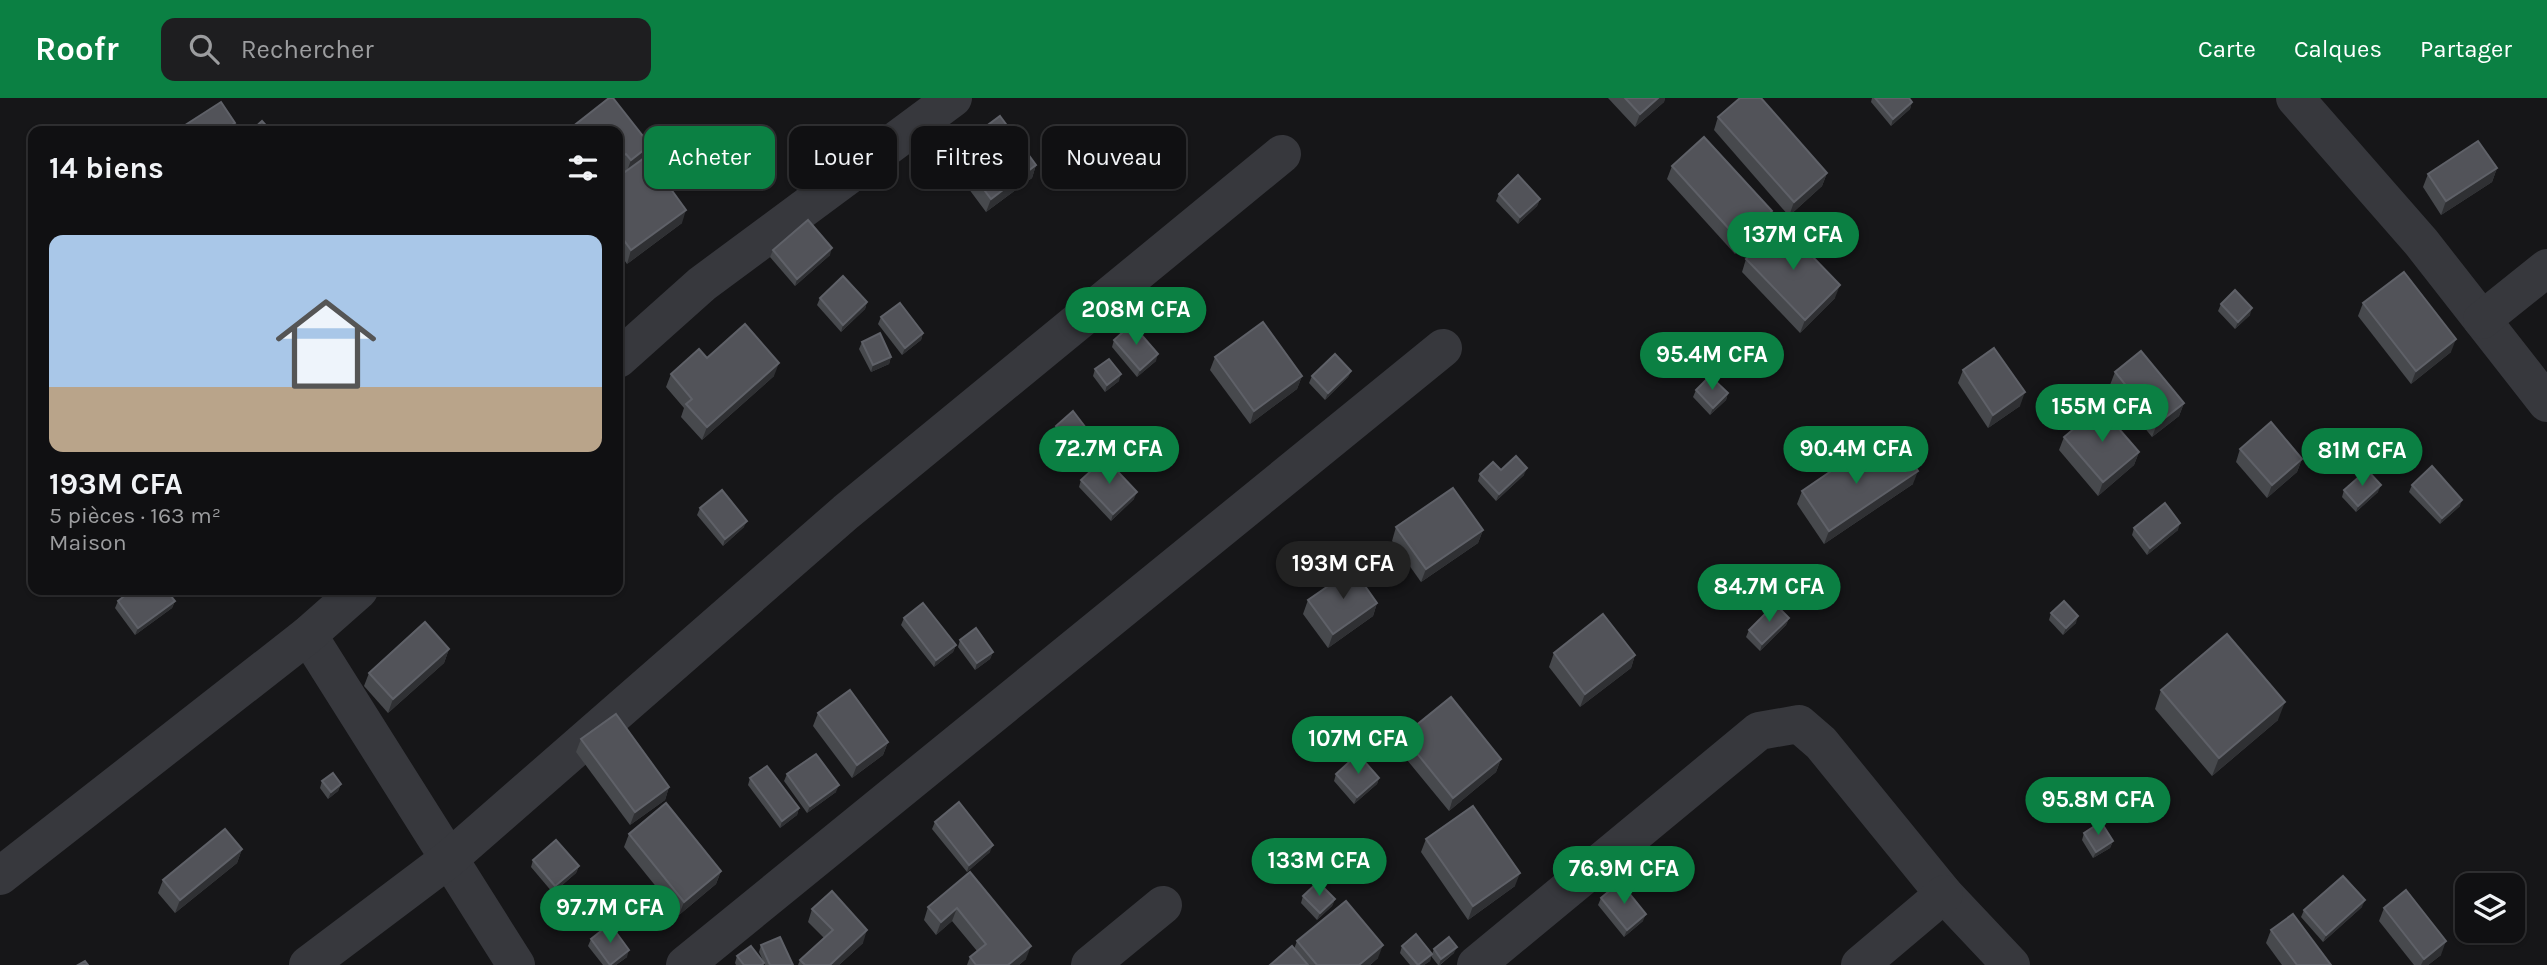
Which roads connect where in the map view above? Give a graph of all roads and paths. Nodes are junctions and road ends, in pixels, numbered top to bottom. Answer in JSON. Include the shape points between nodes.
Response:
{"nodes":[{"id":1,"x":953,"y":98,"type":"edge"},
{"id":2,"x":2295,"y":98,"type":"edge"},
{"id":3,"x":1282,"y":154,"type":"dead end"},
{"id":4,"x":2547,"y":268,"type":"edge"},
{"id":5,"x":2482,"y":320,"type":"junction"},
{"id":6,"x":1443,"y":348,"type":"dead end"},
{"id":7,"x":623,"y":355,"type":"edge"},
{"id":8,"x":2547,"y":403,"type":"edge"},
{"id":9,"x":353,"y":595,"type":"edge"},
{"id":10,"x":308,"y":635,"type":"junction"},
{"id":11,"x":450,"y":858,"type":"junction"},
{"id":12,"x":0,"y":876,"type":"edge"},
{"id":13,"x":1944,"y":894,"type":"junction"},
{"id":14,"x":1163,"y":905,"type":"dead end"},
{"id":15,"x":308,"y":965,"type":"edge"},
{"id":16,"x":516,"y":965,"type":"edge"},
{"id":17,"x":685,"y":965,"type":"edge"},
{"id":18,"x":1090,"y":965,"type":"edge"},
{"id":19,"x":1476,"y":965,"type":"edge"},
{"id":20,"x":1860,"y":965,"type":"edge"},
{"id":21,"x":2011,"y":965,"type":"edge"}],
"edges":[{"from":1,"to":7,"type":"street","via":[[702,284]]},
{"from":2,"to":5,"type":"street","via":[[2421,242]]},
{"from":3,"to":11,"type":"street","via":[[846,512]]},
{"from":4,"to":5,"type":"street"},
{"from":5,"to":8,"type":"street"},
{"from":6,"to":17,"type":"street"},
{"from":9,"to":10,"type":"street"},
{"from":10,"to":11,"type":"street"},
{"from":10,"to":12,"type":"street"},
{"from":11,"to":15,"type":"street"},
{"from":11,"to":16,"type":"street"},
{"from":13,"to":19,"type":"street","via":[[1821,743],[1799,724],[1779,726],[1759,731]]},
{"from":13,"to":20,"type":"street"},
{"from":13,"to":21,"type":"street"},
{"from":14,"to":18,"type":"street"}]}
